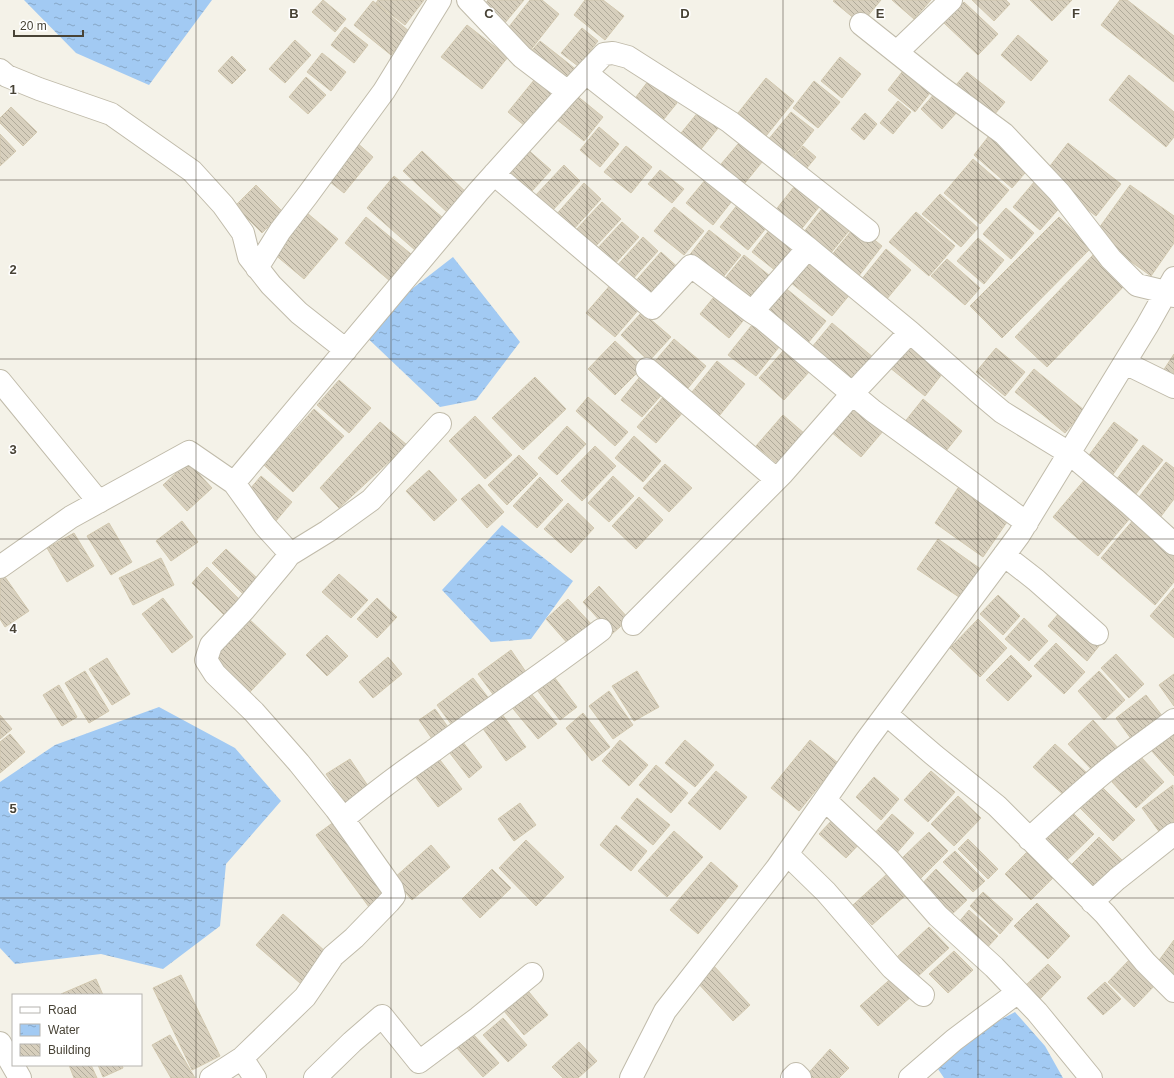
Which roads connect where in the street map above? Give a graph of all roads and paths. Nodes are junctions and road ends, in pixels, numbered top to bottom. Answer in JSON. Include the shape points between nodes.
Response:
{"nodes":[{"id":1,"x":440,"y":0,"type":"edge"},
{"id":2,"x":468,"y":0,"type":"edge"},
{"id":3,"x":952,"y":0,"type":"edge"},
{"id":4,"x":861,"y":24,"type":"dead end"},
{"id":5,"x":897,"y":52,"type":"junction"},
{"id":6,"x":0,"y":70,"type":"edge"},
{"id":7,"x":586,"y":73,"type":"junction"},
{"id":8,"x":568,"y":92,"type":"junction"},
{"id":9,"x":494,"y":174,"type":"junction"},
{"id":10,"x":868,"y":231,"type":"dead end"},
{"id":11,"x":808,"y":248,"type":"junction"},
{"id":12,"x":257,"y":268,"type":"junction"},
{"id":13,"x":1171,"y":289,"type":"edge"},
{"id":14,"x":752,"y":312,"type":"junction"},
{"id":15,"x":910,"y":332,"type":"junction"},
{"id":16,"x":346,"y":350,"type":"junction"},
{"id":17,"x":1125,"y":362,"type":"junction"},
{"id":18,"x":647,"y":369,"type":"dead end"},
{"id":19,"x":0,"y":381,"type":"edge"},
{"id":20,"x":1174,"y":387,"type":"edge"},
{"id":21,"x":852,"y":394,"type":"junction"},
{"id":22,"x":440,"y":424,"type":"dead end"},
{"id":23,"x":1069,"y":453,"type":"junction"},
{"id":24,"x":776,"y":479,"type":"junction"},
{"id":25,"x":234,"y":483,"type":"junction"},
{"id":26,"x":99,"y":502,"type":"junction"},
{"id":27,"x":1027,"y":523,"type":"junction"},
{"id":28,"x":1174,"y":544,"type":"edge"},
{"id":29,"x":289,"y":555,"type":"junction"},
{"id":30,"x":1004,"y":555,"type":"junction"},
{"id":31,"x":0,"y":567,"type":"edge"},
{"id":32,"x":633,"y":624,"type":"dead end"},
{"id":33,"x":601,"y":630,"type":"dead end"},
{"id":34,"x":1097,"y":634,"type":"dead end"},
{"id":35,"x":886,"y":714,"type":"junction"},
{"id":36,"x":1174,"y":720,"type":"edge"},
{"id":37,"x":825,"y":800,"type":"junction"},
{"id":38,"x":343,"y":819,"type":"junction"},
{"id":39,"x":1174,"y":834,"type":"edge"},
{"id":40,"x":1030,"y":839,"type":"junction"},
{"id":41,"x":787,"y":854,"type":"junction"},
{"id":42,"x":1092,"y":902,"type":"junction"},
{"id":43,"x":532,"y":974,"type":"dead end"},
{"id":44,"x":1174,"y":991,"type":"edge"},
{"id":45,"x":1018,"y":992,"type":"junction"},
{"id":46,"x":923,"y":995,"type":"dead end"},
{"id":47,"x":0,"y":1043,"type":"edge"},
{"id":48,"x":242,"y":1058,"type":"junction"},
{"id":49,"x":12,"y":1064,"type":"edge"},
{"id":50,"x":13,"y":1066,"type":"edge"},
{"id":51,"x":916,"y":1076,"type":"edge"},
{"id":52,"x":20,"y":1078,"type":"edge"},
{"id":53,"x":211,"y":1078,"type":"edge"},
{"id":54,"x":254,"y":1078,"type":"edge"},
{"id":55,"x":315,"y":1078,"type":"edge"},
{"id":56,"x":631,"y":1078,"type":"edge"},
{"id":57,"x":792,"y":1078,"type":"edge"},
{"id":58,"x":800,"y":1078,"type":"edge"},
{"id":59,"x":1090,"y":1078,"type":"edge"}],
"edges":[{"from":1,"to":12,"type":"street","via":[[384,90],[280,231]]},
{"from":2,"to":8,"type":"street","via":[[522,57]]},
{"from":3,"to":5,"type":"street"},
{"from":4,"to":5,"type":"street"},
{"from":5,"to":13,"type":"street","via":[[938,86],[1004,134],[1059,192],[1111,259],[1137,285]]},
{"from":6,"to":12,"type":"street","via":[[7,76],[39,89],[112,114],[192,171],[223,205],[243,233],[249,257]]},
{"from":7,"to":8,"type":"street"},
{"from":7,"to":10,"type":"street","via":[[604,54],[613,53],[628,57],[730,122]]},
{"from":7,"to":11,"type":"street"},
{"from":8,"to":9,"type":"street"},
{"from":9,"to":14,"type":"street","via":[[652,308],[691,266]]},
{"from":9,"to":16,"type":"street"},
{"from":11,"to":14,"type":"street"},
{"from":11,"to":15,"type":"street"},
{"from":12,"to":16,"type":"street","via":[[299,313]]},
{"from":13,"to":17,"type":"street"},
{"from":14,"to":21,"type":"street"},
{"from":15,"to":21,"type":"street"},
{"from":15,"to":23,"type":"street","via":[[1002,412]]},
{"from":16,"to":25,"type":"street"},
{"from":17,"to":20,"type":"street"},
{"from":17,"to":23,"type":"street"},
{"from":18,"to":24,"type":"street"},
{"from":19,"to":26,"type":"street"},
{"from":21,"to":24,"type":"street"},
{"from":21,"to":27,"type":"street"},
{"from":22,"to":29,"type":"street","via":[[371,500]]},
{"from":23,"to":27,"type":"street"},
{"from":23,"to":28,"type":"street"},
{"from":24,"to":32,"type":"street"},
{"from":25,"to":26,"type":"street","via":[[189,452]]},
{"from":25,"to":29,"type":"street"},
{"from":26,"to":31,"type":"street","via":[[71,517]]},
{"from":27,"to":30,"type":"street"},
{"from":29,"to":38,"type":"street","via":[[244,610],[211,645],[206,660],[215,674],[254,712],[299,763]]},
{"from":30,"to":34,"type":"street"},
{"from":30,"to":35,"type":"street"},
{"from":33,"to":38,"type":"street","via":[[563,660],[413,765]]},
{"from":35,"to":37,"type":"street"},
{"from":35,"to":40,"type":"street","via":[[997,806]]},
{"from":36,"to":40,"type":"street","via":[[1109,768]]},
{"from":37,"to":41,"type":"street"},
{"from":37,"to":45,"type":"street","via":[[889,860],[938,916]]},
{"from":38,"to":48,"type":"street","via":[[392,888],[394,896],[333,956],[305,998]]},
{"from":39,"to":42,"type":"street"},
{"from":40,"to":42,"type":"street"},
{"from":41,"to":46,"type":"street","via":[[826,892],[892,968]]},
{"from":41,"to":56,"type":"street","via":[[665,1011]]},
{"from":42,"to":44,"type":"street"},
{"from":43,"to":55,"type":"street","via":[[419,1062],[382,1016]]},
{"from":45,"to":51,"type":"street","via":[[954,1040]]},
{"from":45,"to":59,"type":"street"},
{"from":47,"to":49,"type":"street"},
{"from":48,"to":53,"type":"street"},
{"from":48,"to":54,"type":"street"},
{"from":50,"to":52,"type":"street"},
{"from":57,"to":58,"type":"street","via":[[796,1074]]}]}
